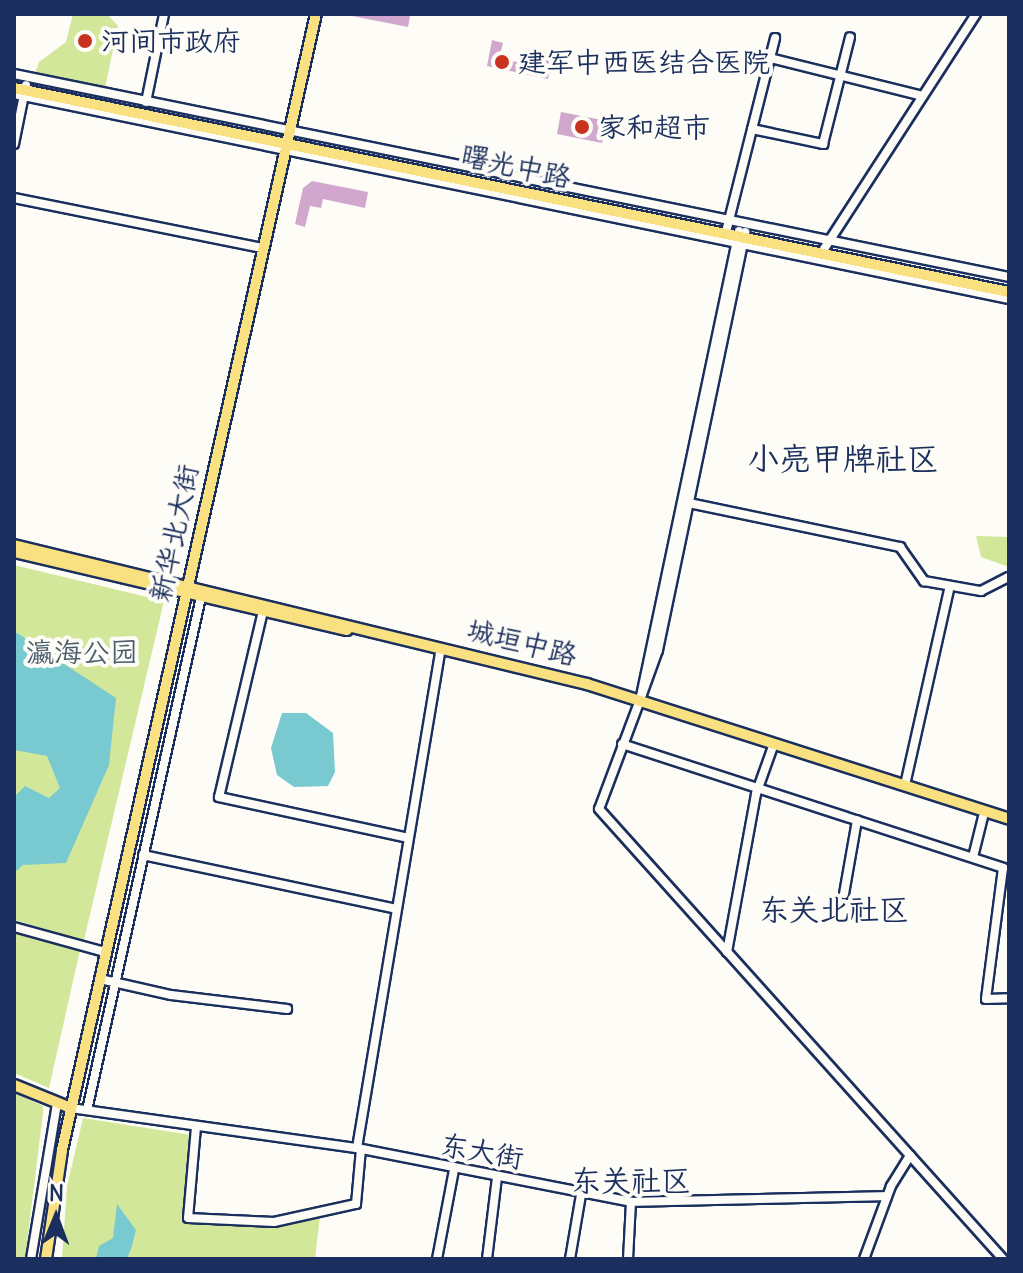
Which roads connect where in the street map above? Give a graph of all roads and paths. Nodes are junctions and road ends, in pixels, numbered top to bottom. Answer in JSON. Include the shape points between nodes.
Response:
{"nodes":[{"id":1,"x":164,"y":14,"type":"edge"},
{"id":2,"x":313,"y":14,"type":"edge"},
{"id":3,"x":976,"y":14,"type":"edge"},
{"id":4,"x":850,"y":37,"type":"dead end"},
{"id":5,"x":775,"y":38,"type":"dead end"},
{"id":6,"x":770,"y":58,"type":"junction"},
{"id":7,"x":14,"y":74,"type":"edge"},
{"id":8,"x":840,"y":76,"type":"junction"},
{"id":9,"x":20,"y":90,"type":"edge"},
{"id":10,"x":922,"y":96,"type":"junction"},
{"id":11,"x":146,"y":102,"type":"junction"},
{"id":12,"x":14,"y":121,"type":"edge"},
{"id":13,"x":752,"y":129,"type":"junction"},
{"id":14,"x":284,"y":140,"type":"junction"},
{"id":15,"x":14,"y":144,"type":"edge"},
{"id":16,"x":14,"y":198,"type":"edge"},
{"id":17,"x":738,"y":234,"type":"junction"},
{"id":18,"x":827,"y":245,"type":"junction"},
{"id":19,"x":257,"y":247,"type":"junction"},
{"id":20,"x":1009,"y":277,"type":"edge"},
{"id":21,"x":1009,"y":289,"type":"edge"},
{"id":22,"x":1009,"y":299,"type":"edge"},
{"id":23,"x":689,"y":503,"type":"junction"},
{"id":24,"x":14,"y":545,"type":"edge"},
{"id":25,"x":14,"y":552,"type":"edge"},
{"id":26,"x":1009,"y":577,"type":"edge"},
{"id":27,"x":950,"y":586,"type":"junction"},
{"id":28,"x":184,"y":589,"type":"junction"},
{"id":29,"x":201,"y":597,"type":"junction"},
{"id":30,"x":263,"y":611,"type":"junction"},
{"id":31,"x":440,"y":653,"type":"junction"},
{"id":32,"x":638,"y":703,"type":"junction"},
{"id":33,"x":622,"y":744,"type":"junction"},
{"id":34,"x":772,"y":749,"type":"junction"},
{"id":35,"x":905,"y":785,"type":"junction"},
{"id":36,"x":758,"y":789,"type":"junction"},
{"id":37,"x":983,"y":817,"type":"junction"},
{"id":38,"x":857,"y":820,"type":"junction"},
{"id":39,"x":1009,"y":822,"type":"edge"},
{"id":40,"x":409,"y":838,"type":"junction"},
{"id":41,"x":143,"y":855,"type":"junction"},
{"id":42,"x":973,"y":857,"type":"junction"},
{"id":43,"x":844,"y":894,"type":"dead end"},
{"id":44,"x":396,"y":909,"type":"junction"},
{"id":45,"x":14,"y":927,"type":"edge"},
{"id":46,"x":101,"y":951,"type":"junction"},
{"id":47,"x":727,"y":952,"type":"junction"},
{"id":48,"x":100,"y":979,"type":"junction"},
{"id":49,"x":115,"y":983,"type":"junction"},
{"id":50,"x":1009,"y":998,"type":"edge"},
{"id":51,"x":287,"y":1009,"type":"dead end"},
{"id":52,"x":14,"y":1085,"type":"edge"},
{"id":53,"x":65,"y":1106,"type":"junction"},
{"id":54,"x":87,"y":1110,"type":"junction"},
{"id":55,"x":196,"y":1127,"type":"junction"},
{"id":56,"x":359,"y":1148,"type":"junction"},
{"id":57,"x":910,"y":1156,"type":"junction"},
{"id":58,"x":454,"y":1170,"type":"junction"},
{"id":59,"x":497,"y":1178,"type":"junction"},
{"id":60,"x":582,"y":1189,"type":"junction"},
{"id":61,"x":887,"y":1196,"type":"junction"},
{"id":62,"x":631,"y":1202,"type":"junction"},
{"id":63,"x":31,"y":1259,"type":"edge"},
{"id":64,"x":44,"y":1259,"type":"edge"},
{"id":65,"x":437,"y":1259,"type":"edge"},
{"id":66,"x":487,"y":1259,"type":"edge"},
{"id":67,"x":570,"y":1259,"type":"edge"},
{"id":68,"x":628,"y":1259,"type":"edge"},
{"id":69,"x":864,"y":1259,"type":"edge"},
{"id":70,"x":1003,"y":1259,"type":"edge"}],
"edges":[{"from":1,"to":11,"type":"street"},
{"from":2,"to":14,"type":"main road","name":"新华北大街"},
{"from":3,"to":10,"type":"street"},
{"from":4,"to":8,"type":"street"},
{"from":5,"to":6,"type":"street"},
{"from":6,"to":8,"type":"street"},
{"from":6,"to":13,"type":"street"},
{"from":7,"to":11,"type":"street"},
{"from":8,"to":10,"type":"street"},
{"from":8,"to":13,"type":"street","via":[[823,144]]},
{"from":9,"to":12,"type":"street"},
{"from":9,"to":14,"type":"main road","name":"曙光中路"},
{"from":9,"to":15,"type":"street"},
{"from":10,"to":18,"type":"street"},
{"from":11,"to":14,"type":"street"},
{"from":13,"to":17,"type":"street"},
{"from":14,"to":17,"type":"main road","name":"曙光中路"},
{"from":14,"to":17,"type":"street"},
{"from":14,"to":19,"type":"main road","name":"新华北大街"},
{"from":14,"to":28,"type":"main road","name":"新华北大街"},
{"from":16,"to":19,"type":"street"},
{"from":17,"to":18,"type":"main road","name":"曙光中路"},
{"from":17,"to":18,"type":"street"},
{"from":17,"to":21,"type":"main road","name":"曙光中路"},
{"from":17,"to":22,"type":"street"},
{"from":17,"to":23,"type":"street"},
{"from":17,"to":32,"type":"street"},
{"from":18,"to":20,"type":"street"},
{"from":18,"to":21,"type":"main road","name":"曙光中路"},
{"from":19,"to":28,"type":"main road","name":"新华北大街"},
{"from":23,"to":27,"type":"street","via":[[900,547],[921,579]]},
{"from":23,"to":32,"type":"street","via":[[649,689]]},
{"from":24,"to":28,"type":"main road","name":"城垣中路"},
{"from":25,"to":28,"type":"main road","name":"城垣中路"},
{"from":26,"to":27,"type":"street","via":[[981,591]]},
{"from":27,"to":35,"type":"street"},
{"from":28,"to":29,"type":"main road","name":"城垣中路"},
{"from":28,"to":32,"type":"main road","name":"城垣中路"},
{"from":28,"to":46,"type":"main road","name":"新华北大街"},
{"from":28,"to":48,"type":"main road","name":"新华北大街"},
{"from":29,"to":30,"type":"main road","name":"城垣中路"},
{"from":29,"to":41,"type":"street"},
{"from":30,"to":31,"type":"main road","name":"城垣中路"},
{"from":30,"to":40,"type":"street","via":[[219,797]]},
{"from":31,"to":32,"type":"main road","name":"城垣中路"},
{"from":31,"to":40,"type":"street"},
{"from":32,"to":33,"type":"street"},
{"from":32,"to":34,"type":"main road","name":"城垣中路"},
{"from":32,"to":35,"type":"main road","name":"城垣中路"},
{"from":33,"to":36,"type":"street"},
{"from":33,"to":47,"type":"street","via":[[600,815]]},
{"from":34,"to":36,"type":"street"},
{"from":34,"to":37,"type":"main road","name":"城垣中路"},
{"from":35,"to":39,"type":"main road","name":"城垣中路"},
{"from":36,"to":38,"type":"street"},
{"from":36,"to":47,"type":"street"},
{"from":37,"to":39,"type":"main road","name":"城垣中路"},
{"from":37,"to":42,"type":"street"},
{"from":38,"to":42,"type":"street"},
{"from":38,"to":43,"type":"street"},
{"from":40,"to":44,"type":"street"},
{"from":41,"to":44,"type":"street"},
{"from":41,"to":49,"type":"street"},
{"from":42,"to":50,"type":"street","via":[[1003,868],[986,999]]},
{"from":44,"to":56,"type":"street"},
{"from":45,"to":46,"type":"street"},
{"from":46,"to":53,"type":"main road","name":"新华北大街"},
{"from":47,"to":57,"type":"street"},
{"from":48,"to":49,"type":"street"},
{"from":48,"to":53,"type":"main road","name":"新华北大街"},
{"from":49,"to":51,"type":"street"},
{"from":49,"to":54,"type":"street"},
{"from":52,"to":53,"type":"main road"},
{"from":53,"to":54,"type":"street","name":"东大街"},
{"from":53,"to":63,"type":"street"},
{"from":53,"to":64,"type":"main road"},
{"from":54,"to":55,"type":"street","name":"东大街"},
{"from":55,"to":56,"type":"street","name":"东大街"},
{"from":55,"to":56,"type":"street","via":[[188,1218],[274,1222],[356,1204]]},
{"from":56,"to":58,"type":"street","name":"东大街"},
{"from":57,"to":61,"type":"street"},
{"from":57,"to":70,"type":"street"},
{"from":58,"to":59,"type":"street","name":"东大街"},
{"from":58,"to":65,"type":"street"},
{"from":59,"to":60,"type":"street","name":"东大街"},
{"from":59,"to":66,"type":"street"},
{"from":60,"to":62,"type":"street","name":"东大街"},
{"from":60,"to":67,"type":"street"},
{"from":61,"to":62,"type":"street","name":"东大街"},
{"from":61,"to":69,"type":"street"},
{"from":62,"to":68,"type":"street"}]}
